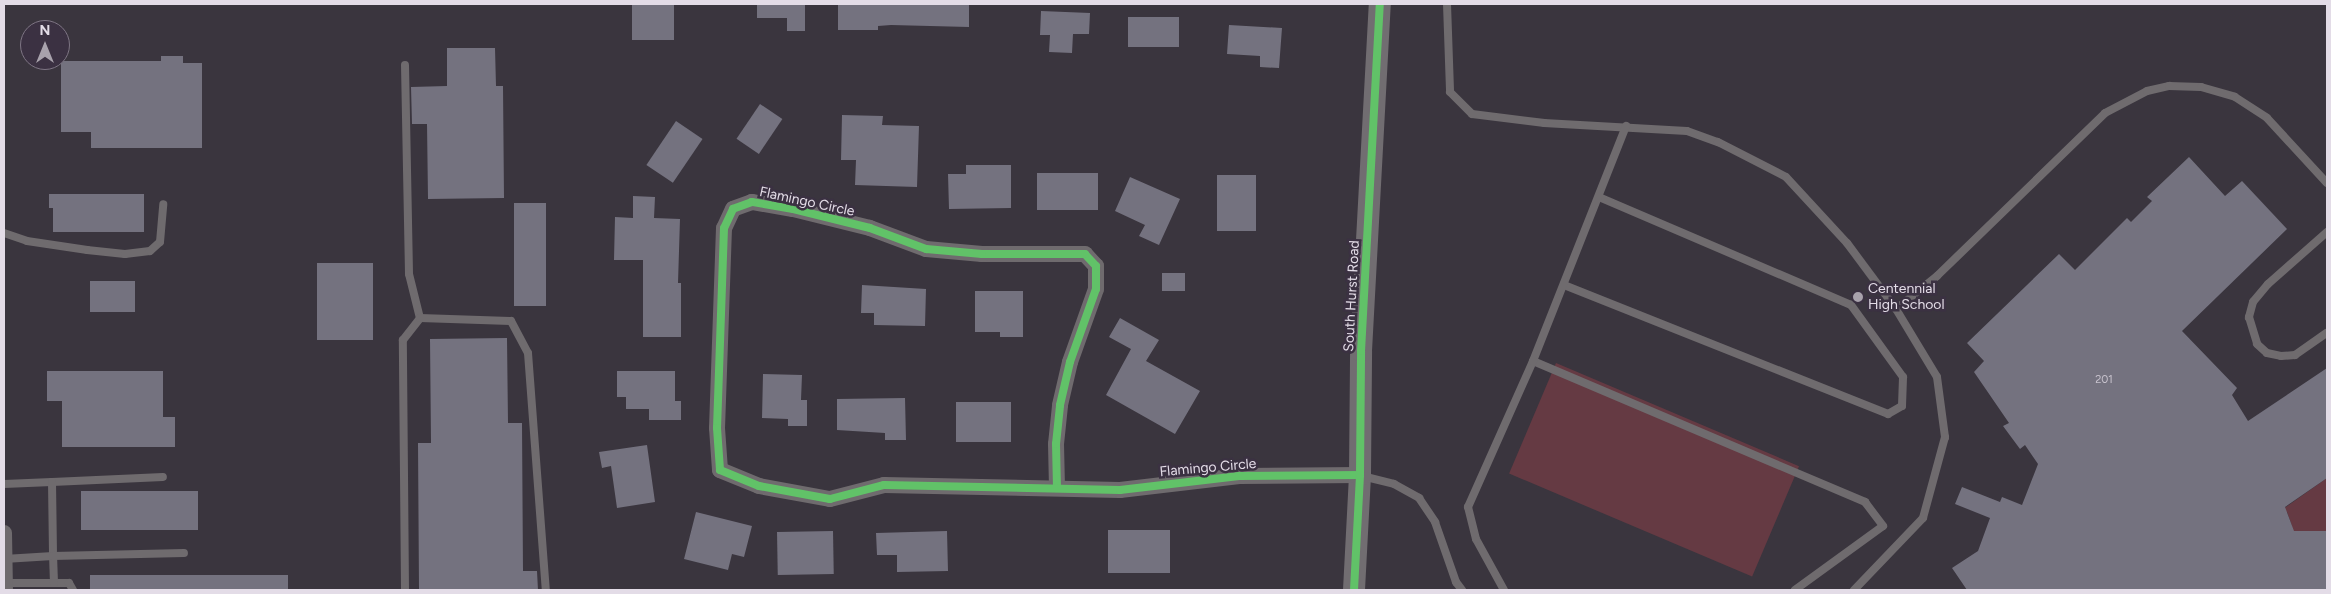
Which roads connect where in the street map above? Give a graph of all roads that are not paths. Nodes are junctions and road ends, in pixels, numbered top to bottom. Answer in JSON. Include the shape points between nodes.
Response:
{"nodes":[{"id":1,"x":1380,"y":4,"type":"edge"},
{"id":2,"x":1447,"y":4,"type":"edge"},
{"id":3,"x":405,"y":65,"type":"dead end"},
{"id":4,"x":1626,"y":126,"type":"junction"},
{"id":5,"x":2327,"y":183,"type":"edge"},
{"id":6,"x":1599,"y":198,"type":"junction"},
{"id":7,"x":163,"y":204,"type":"dead end"},
{"id":8,"x":2327,"y":232,"type":"edge"},
{"id":9,"x":4,"y":233,"type":"edge"},
{"id":10,"x":1564,"y":285,"type":"junction"},
{"id":11,"x":1896,"y":309,"type":"junction"},
{"id":12,"x":420,"y":318,"type":"junction"},
{"id":13,"x":2327,"y":333,"type":"edge"},
{"id":14,"x":1533,"y":361,"type":"junction"},
{"id":15,"x":1360,"y":475,"type":"junction"},
{"id":16,"x":164,"y":477,"type":"dead end"},
{"id":17,"x":52,"y":482,"type":"junction"},
{"id":18,"x":4,"y":484,"type":"edge"},
{"id":19,"x":1057,"y":488,"type":"junction"},
{"id":20,"x":4,"y":533,"type":"edge"},
{"id":21,"x":184,"y":553,"type":"dead end"},
{"id":22,"x":53,"y":556,"type":"junction"},
{"id":23,"x":4,"y":559,"type":"edge"},
{"id":24,"x":54,"y":583,"type":"junction"},
{"id":25,"x":5,"y":586,"type":"edge"},
{"id":26,"x":73,"y":590,"type":"edge"},
{"id":27,"x":405,"y":590,"type":"edge"},
{"id":28,"x":546,"y":590,"type":"edge"},
{"id":29,"x":1354,"y":590,"type":"edge"},
{"id":30,"x":1462,"y":590,"type":"edge"},
{"id":31,"x":1504,"y":590,"type":"edge"},
{"id":32,"x":1795,"y":590,"type":"edge"},
{"id":33,"x":1854,"y":590,"type":"edge"}],
"edges":[{"from":1,"to":15,"type":"street","name":"South Hurst Road","via":[[1361,351]]},
{"from":2,"to":4,"type":"lane","via":[[1450,92],[1472,114],[1544,123]]},
{"from":3,"to":12,"type":"lane","via":[[409,274]]},
{"from":4,"to":6,"type":"lane"},
{"from":4,"to":11,"type":"lane","via":[[1687,131],[1718,142],[1786,177],[1847,243]]},
{"from":5,"to":11,"type":"lane","via":[[2267,118],[2235,97],[2201,87],[2169,86],[2147,91],[2105,113],[1938,276]]},
{"from":6,"to":10,"type":"lane"},
{"from":6,"to":10,"type":"lane","via":[[1851,305],[1903,377],[1902,406],[1888,414]]},
{"from":7,"to":9,"type":"lane","via":[[160,242],[150,251],[125,254],[87,250],[27,241]]},
{"from":8,"to":13,"type":"lane","via":[[2268,284],[2253,302],[2249,317],[2258,344],[2267,353],[2281,356],[2295,355]]},
{"from":10,"to":14,"type":"lane"},
{"from":11,"to":33,"type":"lane","via":[[1936,377],[1945,437],[1923,518]]},
{"from":12,"to":27,"type":"lane","via":[[403,340]]},
{"from":12,"to":28,"type":"lane","via":[[511,321],[528,353]]},
{"from":14,"to":31,"type":"lane","via":[[1468,507],[1476,539]]},
{"from":14,"to":32,"type":"lane","via":[[1865,502],[1883,526]]},
{"from":15,"to":19,"type":"street","name":"Flamingo Circle","via":[[1239,476],[1120,490]]},
{"from":15,"to":29,"type":"street","name":"South Hurst Road"},
{"from":15,"to":30,"type":"lane","via":[[1394,484],[1419,498],[1435,522],[1456,582]]},
{"from":16,"to":17,"type":"lane"},
{"from":17,"to":18,"type":"lane"},
{"from":17,"to":22,"type":"lane"},
{"from":19,"to":19,"type":"street","name":"Flamingo Circle","via":[[884,486],[830,498],[759,486],[720,470],[717,428],[724,228],[733,209],[752,202],[793,209],[870,228],[926,249],[982,254],[1085,254],[1096,266],[1096,289],[1070,362],[1060,405],[1056,444]]},
{"from":20,"to":23,"type":"street"},
{"from":21,"to":22,"type":"lane"},
{"from":22,"to":23,"type":"lane"},
{"from":22,"to":24,"type":"lane"},
{"from":23,"to":25,"type":"street"},
{"from":24,"to":25,"type":"lane"},
{"from":24,"to":26,"type":"lane","via":[[69,583]]}]}
